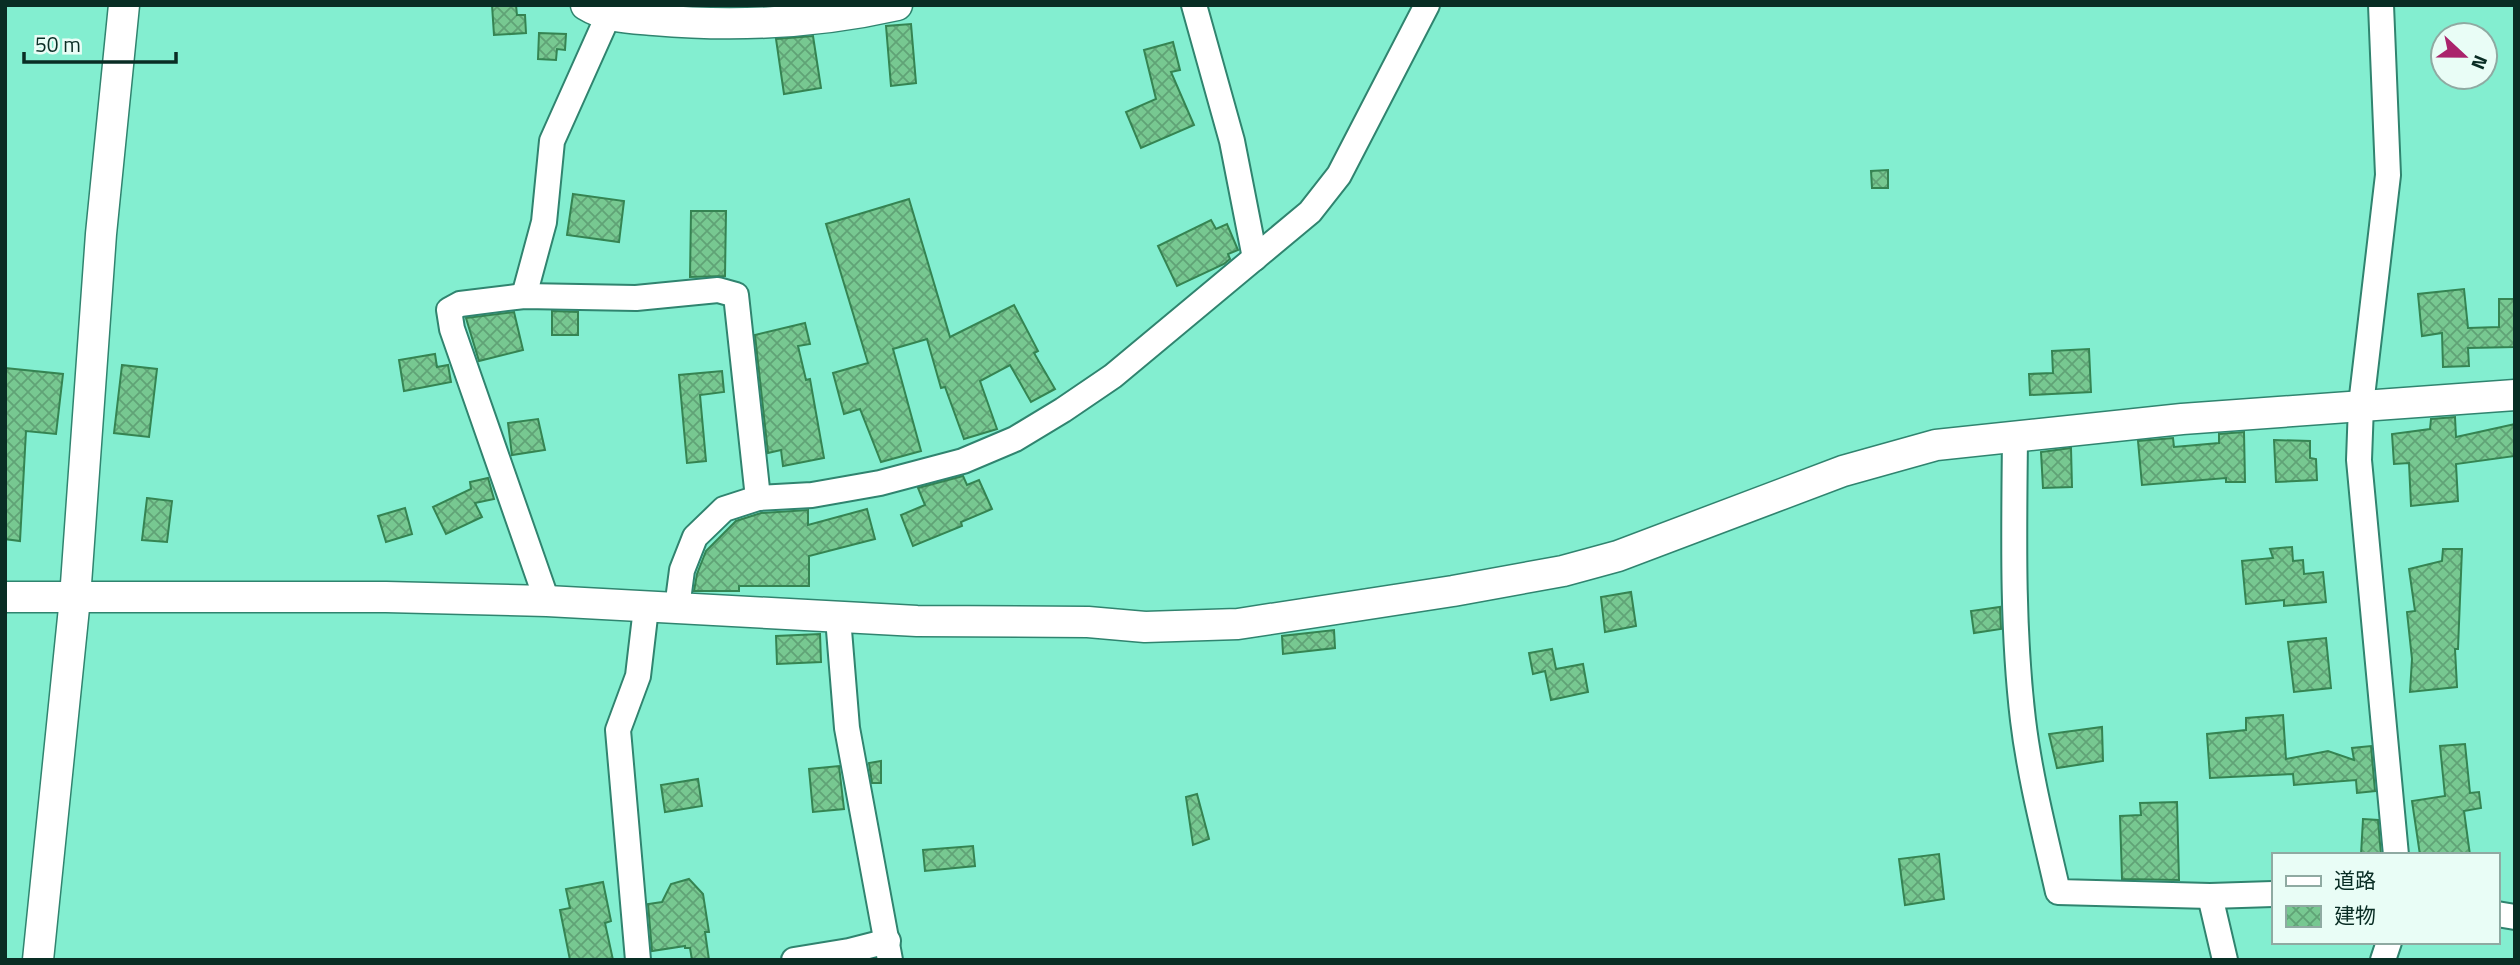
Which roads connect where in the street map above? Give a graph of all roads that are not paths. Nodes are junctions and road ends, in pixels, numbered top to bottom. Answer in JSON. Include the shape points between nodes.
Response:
{"nodes":[{"id":1,"x":124,"y":5,"type":"edge"},
{"id":2,"x":897,"y":5,"type":"edge"},
{"id":3,"x":1194,"y":5,"type":"edge"},
{"id":4,"x":1427,"y":5,"type":"edge"},
{"id":5,"x":2381,"y":5,"type":"edge"},
{"id":6,"x":597,"y":11,"type":"edge"},
{"id":7,"x":1255,"y":258,"type":"junction"},
{"id":8,"x":524,"y":296,"type":"junction"},
{"id":9,"x":2515,"y":395,"type":"edge"},
{"id":10,"x":2361,"y":405,"type":"junction"},
{"id":11,"x":2014,"y":438,"type":"junction"},
{"id":12,"x":758,"y":498,"type":"junction"},
{"id":13,"x":5,"y":597,"type":"edge"},
{"id":14,"x":75,"y":598,"type":"junction"},
{"id":15,"x":547,"y":601,"type":"junction"},
{"id":16,"x":646,"y":608,"type":"junction"},
{"id":17,"x":677,"y":608,"type":"junction"},
{"id":18,"x":838,"y":618,"type":"junction"},
{"id":19,"x":2396,"y":853,"type":"edge"},
{"id":20,"x":2272,"y":894,"type":"edge"},
{"id":21,"x":2210,"y":896,"type":"junction"},
{"id":22,"x":889,"y":950,"type":"edge"},
{"id":23,"x":38,"y":960,"type":"edge"},
{"id":24,"x":638,"y":960,"type":"edge"},
{"id":25,"x":794,"y":960,"type":"edge"},
{"id":26,"x":2225,"y":960,"type":"edge"}],
"edges":[{"from":1,"to":14,"type":"street","via":[[101,234]]},
{"from":2,"to":6,"type":"street","via":[[805,20],[692,23]]},
{"from":3,"to":7,"type":"street","via":[[1232,141]]},
{"from":4,"to":7,"type":"street","via":[[1339,175],[1310,212]]},
{"from":5,"to":10,"type":"street","via":[[2388,175]]},
{"from":6,"to":8,"type":"street","via":[[552,141],[544,222]]},
{"from":7,"to":12,"type":"street","via":[[1113,376],[1015,439],[963,461],[880,483],[812,495]]},
{"from":8,"to":12,"type":"street","via":[[636,298],[718,290],[736,295]]},
{"from":8,"to":15,"type":"street","via":[[460,304],[449,310]]},
{"from":9,"to":10,"type":"street"},
{"from":10,"to":11,"type":"street"},
{"from":10,"to":19,"type":"street","via":[[2360,460]]},
{"from":11,"to":18,"type":"street","via":[[1936,445],[1843,471],[1618,556],[1563,572],[1238,624],[1145,627]]},
{"from":11,"to":21,"type":"street","via":[[2014,588],[2023,718],[2030,771],[2058,892]]},
{"from":12,"to":17,"type":"street","via":[[724,509],[695,537],[682,570]]},
{"from":13,"to":14,"type":"street"},
{"from":14,"to":15,"type":"street"},
{"from":14,"to":23,"type":"street"},
{"from":15,"to":16,"type":"street"},
{"from":16,"to":17,"type":"street"},
{"from":16,"to":24,"type":"street","via":[[638,676],[618,730]]},
{"from":17,"to":18,"type":"street"},
{"from":18,"to":22,"type":"street","via":[[847,728]]},
{"from":20,"to":21,"type":"street"},
{"from":21,"to":26,"type":"street"},
{"from":22,"to":25,"type":"street"}]}
